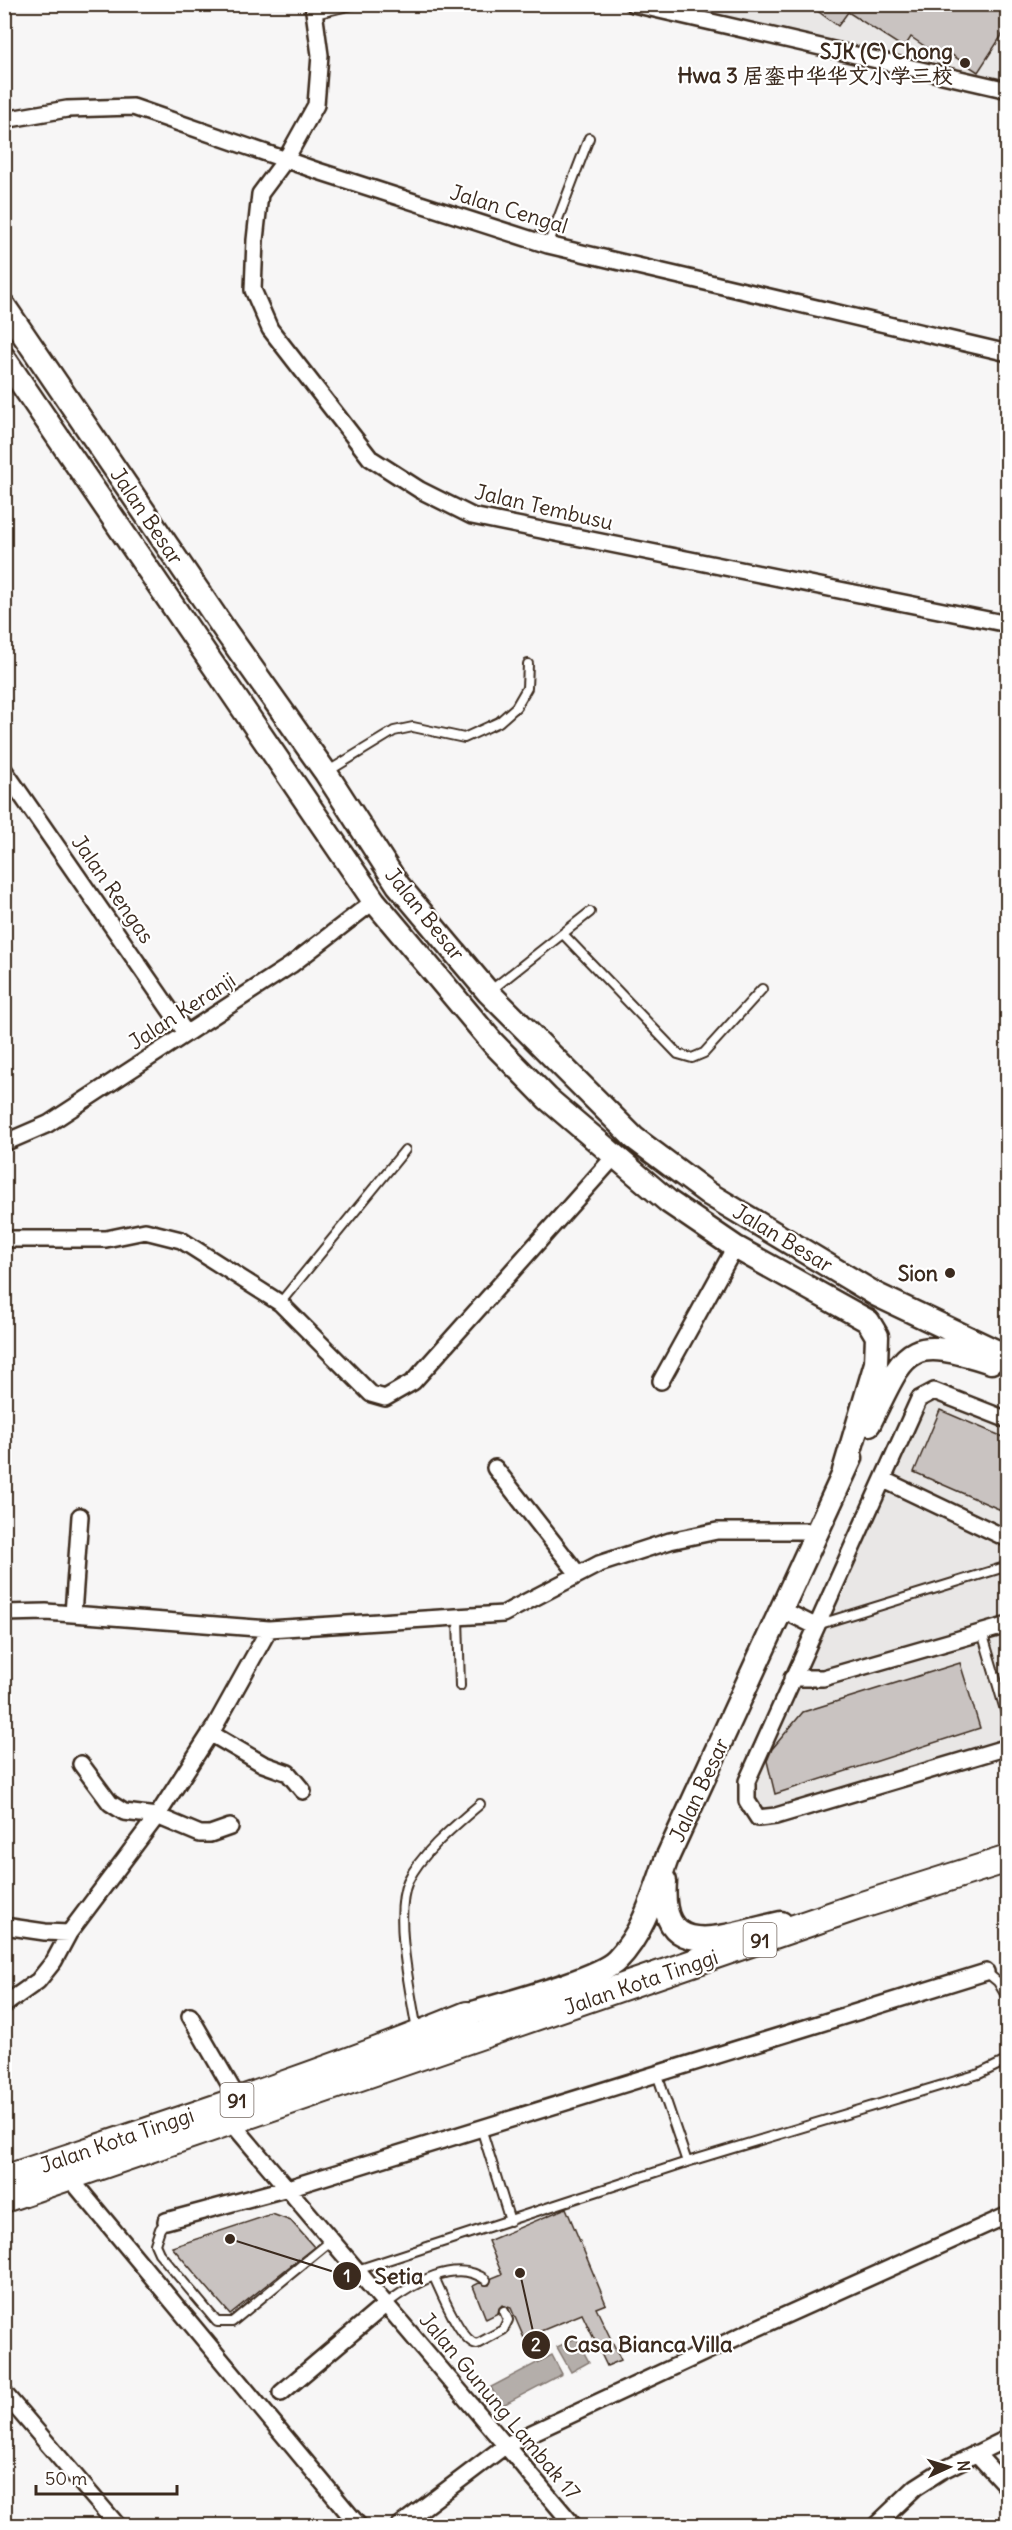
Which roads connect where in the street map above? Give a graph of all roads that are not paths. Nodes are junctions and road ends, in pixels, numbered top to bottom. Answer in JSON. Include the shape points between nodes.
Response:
{"nodes":[{"id":1,"x":356,"y":4,"type":"edge"},
{"id":2,"x":633,"y":4,"type":"edge"},
{"id":3,"x":314,"y":9,"type":"edge"},
{"id":4,"x":1008,"y":90,"type":"edge"},
{"id":5,"x":4,"y":120,"type":"edge"},
{"id":6,"x":589,"y":138,"type":"dead end"},
{"id":7,"x":286,"y":159,"type":"junction"},
{"id":8,"x":548,"y":245,"type":"junction"},
{"id":9,"x":4,"y":306,"type":"edge"},
{"id":10,"x":1008,"y":353,"type":"edge"},
{"id":11,"x":4,"y":358,"type":"edge"},
{"id":12,"x":1008,"y":624,"type":"edge"},
{"id":13,"x":528,"y":663,"type":"dead end"},
{"id":14,"x":326,"y":773,"type":"junction"},
{"id":15,"x":6,"y":777,"type":"edge"},
{"id":16,"x":374,"y":902,"type":"junction"},
{"id":17,"x":590,"y":912,"type":"dead end"},
{"id":18,"x":563,"y":934,"type":"junction"},
{"id":19,"x":762,"y":989,"type":"dead end"},
{"id":20,"x":488,"y":992,"type":"junction"},
{"id":21,"x":186,"y":1033,"type":"junction"},
{"id":22,"x":4,"y":1143,"type":"edge"},
{"id":23,"x":405,"y":1150,"type":"dead end"},
{"id":24,"x":614,"y":1157,"type":"junction"},
{"id":25,"x":4,"y":1239,"type":"edge"},
{"id":26,"x":735,"y":1247,"type":"junction"},
{"id":27,"x":280,"y":1302,"type":"junction"},
{"id":28,"x":1008,"y":1357,"type":"edge"},
{"id":29,"x":1008,"y":1367,"type":"edge"},
{"id":30,"x":662,"y":1381,"type":"dead end"},
{"id":31,"x":1008,"y":1420,"type":"edge"},
{"id":32,"x":495,"y":1468,"type":"dead end"},
{"id":33,"x":844,"y":1471,"type":"junction"},
{"id":34,"x":884,"y":1480,"type":"junction"},
{"id":35,"x":80,"y":1516,"type":"dead end"},
{"id":36,"x":819,"y":1531,"type":"junction"},
{"id":37,"x":1008,"y":1539,"type":"edge"},
{"id":38,"x":1008,"y":1566,"type":"edge"},
{"id":39,"x":578,"y":1574,"type":"junction"},
{"id":40,"x":781,"y":1609,"type":"junction"},
{"id":41,"x":4,"y":1613,"type":"edge"},
{"id":42,"x":73,"y":1614,"type":"junction"},
{"id":43,"x":458,"y":1618,"type":"junction"},
{"id":44,"x":1008,"y":1625,"type":"edge"},
{"id":45,"x":815,"y":1626,"type":"junction"},
{"id":46,"x":268,"y":1629,"type":"junction"},
{"id":47,"x":982,"y":1632,"type":"junction"},
{"id":48,"x":792,"y":1678,"type":"junction"},
{"id":49,"x":460,"y":1686,"type":"dead end"},
{"id":50,"x":1008,"y":1720,"type":"edge"},
{"id":51,"x":210,"y":1733,"type":"junction"},
{"id":52,"x":1008,"y":1748,"type":"edge"},
{"id":53,"x":81,"y":1764,"type":"dead end"},
{"id":54,"x":303,"y":1791,"type":"dead end"},
{"id":55,"x":480,"y":1804,"type":"dead end"},
{"id":56,"x":158,"y":1816,"type":"junction"},
{"id":57,"x":230,"y":1827,"type":"dead end"},
{"id":58,"x":667,"y":1858,"type":"junction"},
{"id":59,"x":1008,"y":1859,"type":"edge"},
{"id":60,"x":856,"y":1907,"type":"junction"},
{"id":61,"x":4,"y":1926,"type":"edge"},
{"id":62,"x":69,"y":1933,"type":"junction"},
{"id":63,"x":986,"y":1972,"type":"joint"},
{"id":64,"x":1008,"y":1999,"type":"edge"},
{"id":65,"x":4,"y":2005,"type":"edge"},
{"id":66,"x":467,"y":2015,"type":"joint"},
{"id":67,"x":190,"y":2016,"type":"dead end"},
{"id":68,"x":418,"y":2035,"type":"junction"},
{"id":69,"x":1008,"y":2060,"type":"edge"},
{"id":70,"x":657,"y":2074,"type":"junction"},
{"id":71,"x":234,"y":2110,"type":"junction"},
{"id":72,"x":481,"y":2128,"type":"junction"},
{"id":73,"x":687,"y":2162,"type":"junction"},
{"id":74,"x":69,"y":2177,"type":"junction"},
{"id":75,"x":4,"y":2178,"type":"edge"},
{"id":76,"x":288,"y":2188,"type":"junction"},
{"id":77,"x":4,"y":2199,"type":"edge"},
{"id":78,"x":1008,"y":2215,"type":"edge"},
{"id":79,"x":510,"y":2221,"type":"junction"},
{"id":80,"x":166,"y":2222,"type":"joint"},
{"id":81,"x":332,"y":2241,"type":"junction"},
{"id":82,"x":357,"y":2270,"type":"junction"},
{"id":83,"x":434,"y":2277,"type":"junction"},
{"id":84,"x":486,"y":2280,"type":"dead end"},
{"id":85,"x":386,"y":2304,"type":"junction"},
{"id":86,"x":504,"y":2311,"type":"dead end"},
{"id":87,"x":4,"y":2393,"type":"edge"},
{"id":88,"x":281,"y":2393,"type":"dead end"},
{"id":89,"x":1008,"y":2438,"type":"edge"},
{"id":90,"x":506,"y":2445,"type":"junction"},
{"id":91,"x":976,"y":2453,"type":"junction"},
{"id":92,"x":1008,"y":2488,"type":"edge"},
{"id":93,"x":118,"y":2526,"type":"edge"},
{"id":94,"x":359,"y":2526,"type":"edge"},
{"id":95,"x":399,"y":2526,"type":"edge"},
{"id":96,"x":574,"y":2526,"type":"edge"},
{"id":97,"x":876,"y":2526,"type":"edge"}],
"edges":[{"from":1,"to":3,"type":"lane"},
{"from":2,"to":4,"type":"street"},
{"from":3,"to":7,"type":"street","name":"Jalan Tembusu","via":[[320,55],[316,105]]},
{"from":5,"to":7,"type":"street","name":"Jalan Cengal","via":[[67,109],[133,107]]},
{"from":6,"to":8,"type":"lane"},
{"from":7,"to":8,"type":"street","name":"Jalan Cengal"},
{"from":7,"to":12,"type":"street","name":"Jalan Tembusu","via":[[260,194],[253,290],[270,329],[370,458],[420,490],[472,516]]},
{"from":8,"to":10,"type":"street","name":"Jalan Cengal"},
{"from":9,"to":14,"type":"main road","name":"Jalan Besar"},
{"from":11,"to":16,"type":"main road","name":"Jalan Besar"},
{"from":13,"to":14,"type":"lane","via":[[527,688],[516,707],[499,722],[464,738],[413,727],[394,731]]},
{"from":14,"to":20,"type":"main road","name":"Jalan Besar","via":[[399,885]]},
{"from":15,"to":21,"type":"street","name":"Jalan Rengas"},
{"from":16,"to":21,"type":"street","name":"Jalan Keranji","via":[[291,965]]},
{"from":16,"to":24,"type":"main road","name":"Jalan Besar","via":[[493,1043],[548,1099]]},
{"from":17,"to":18,"type":"lane"},
{"from":18,"to":19,"type":"lane","via":[[678,1054],[692,1058],[704,1053]]},
{"from":18,"to":20,"type":"lane"},
{"from":20,"to":28,"type":"main road","name":"Jalan Besar","via":[[634,1138],[709,1194],[877,1295]]},
{"from":21,"to":22,"type":"street","name":"Jalan Keranji","via":[[48,1124]]},
{"from":23,"to":27,"type":"lane"},
{"from":24,"to":26,"type":"main road","name":"Jalan Besar","via":[[669,1202]]},
{"from":24,"to":27,"type":"street","via":[[413,1382],[393,1395],[385,1398],[371,1394]]},
{"from":25,"to":27,"type":"street","via":[[105,1239],[145,1232],[168,1235]]},
{"from":26,"to":30,"type":"street"},
{"from":26,"to":33,"type":"main road","name":"Jalan Besar","via":[[850,1309],[873,1327],[877,1336],[876,1363]]},
{"from":29,"to":33,"type":"main road","name":"Jalan Besar","via":[[952,1350],[933,1348],[909,1355],[898,1366]]},
{"from":31,"to":34,"type":"street","via":[[934,1391],[919,1399]]},
{"from":32,"to":39,"type":"street"},
{"from":33,"to":36,"type":"main road","name":"Jalan Besar"},
{"from":34,"to":37,"type":"street"},
{"from":34,"to":45,"type":"street"},
{"from":35,"to":42,"type":"street"},
{"from":36,"to":39,"type":"street","via":[[717,1531],[670,1541]]},
{"from":36,"to":40,"type":"main road","name":"Jalan Besar"},
{"from":38,"to":45,"type":"lane"},
{"from":39,"to":43,"type":"street","via":[[503,1614]]},
{"from":40,"to":45,"type":"street"},
{"from":40,"to":58,"type":"main road","name":"Jalan Besar"},
{"from":41,"to":42,"type":"street"},
{"from":42,"to":46,"type":"street"},
{"from":43,"to":46,"type":"street"},
{"from":43,"to":49,"type":"lane"},
{"from":44,"to":47,"type":"street"},
{"from":45,"to":48,"type":"street"},
{"from":46,"to":51,"type":"street"},
{"from":47,"to":48,"type":"street","via":[[823,1678]]},
{"from":47,"to":50,"type":"lane"},
{"from":48,"to":52,"type":"street","via":[[747,1781],[747,1801],[758,1818]]},
{"from":51,"to":54,"type":"street","via":[[263,1764],[288,1773]]},
{"from":51,"to":56,"type":"street"},
{"from":53,"to":56,"type":"street","via":[[110,1803],[124,1812]]},
{"from":55,"to":68,"type":"lane","via":[[433,1846],[408,1881],[402,1916]]},
{"from":56,"to":57,"type":"street","via":[[200,1834]]},
{"from":56,"to":62,"type":"street"},
{"from":58,"to":60,"type":"main road","via":[[663,1903],[674,1930],[685,1937],[713,1937]]},
{"from":58,"to":66,"type":"main road","name":"Jalan Besar","via":[[633,1941],[615,1962],[584,1978]]},
{"from":59,"to":60,"type":"highway","name":"Jalan Kota Tinggi","number":"91"},
{"from":60,"to":71,"type":"highway","name":"Jalan Kota Tinggi","number":"91","via":[[514,2026]]},
{"from":61,"to":62,"type":"street"},
{"from":62,"to":65,"type":"street","via":[[38,1982]]},
{"from":63,"to":64,"type":"lane"},
{"from":63,"to":70,"type":"street"},
{"from":66,"to":68,"type":"highway","name":"Jalan Kota Tinggi","number":"91"},
{"from":67,"to":71,"type":"street","name":"Jalan Gunung Lambak 17"},
{"from":68,"to":71,"type":"highway","name":"Jalan Kota Tinggi","number":"91"},
{"from":69,"to":73,"type":"lane","via":[[979,2074]]},
{"from":70,"to":72,"type":"street"},
{"from":70,"to":73,"type":"lane"},
{"from":71,"to":74,"type":"highway"},
{"from":71,"to":75,"type":"highway","name":"Jalan Kota Tinggi","number":"91"},
{"from":71,"to":76,"type":"street","name":"Jalan Gunung Lambak 17"},
{"from":72,"to":76,"type":"street"},
{"from":72,"to":79,"type":"lane"},
{"from":73,"to":79,"type":"lane"},
{"from":74,"to":77,"type":"highway"},
{"from":74,"to":94,"type":"street"},
{"from":76,"to":80,"type":"street"},
{"from":76,"to":81,"type":"street","name":"Jalan Gunung Lambak 17"},
{"from":78,"to":90,"type":"street"},
{"from":79,"to":82,"type":"lane"},
{"from":80,"to":81,"type":"lane","via":[[155,2244],[159,2253],[217,2322],[232,2322]]},
{"from":81,"to":82,"type":"street","name":"Jalan Gunung Lambak 17"},
{"from":82,"to":85,"type":"street","name":"Jalan Gunung Lambak 17"},
{"from":83,"to":84,"type":"lane","via":[[468,2270]]},
{"from":83,"to":85,"type":"lane","via":[[402,2291]]},
{"from":83,"to":86,"type":"lane","via":[[461,2330],[473,2343],[503,2331],[508,2320]]},
{"from":85,"to":88,"type":"street"},
{"from":85,"to":90,"type":"street","name":"Jalan Gunung Lambak 17"},
{"from":87,"to":93,"type":"street"},
{"from":89,"to":91,"type":"street"},
{"from":90,"to":95,"type":"street"},
{"from":90,"to":96,"type":"street","name":"Jalan Gunung Lambak 17"},
{"from":91,"to":92,"type":"street"},
{"from":91,"to":97,"type":"street","via":[[916,2487]]}]}
